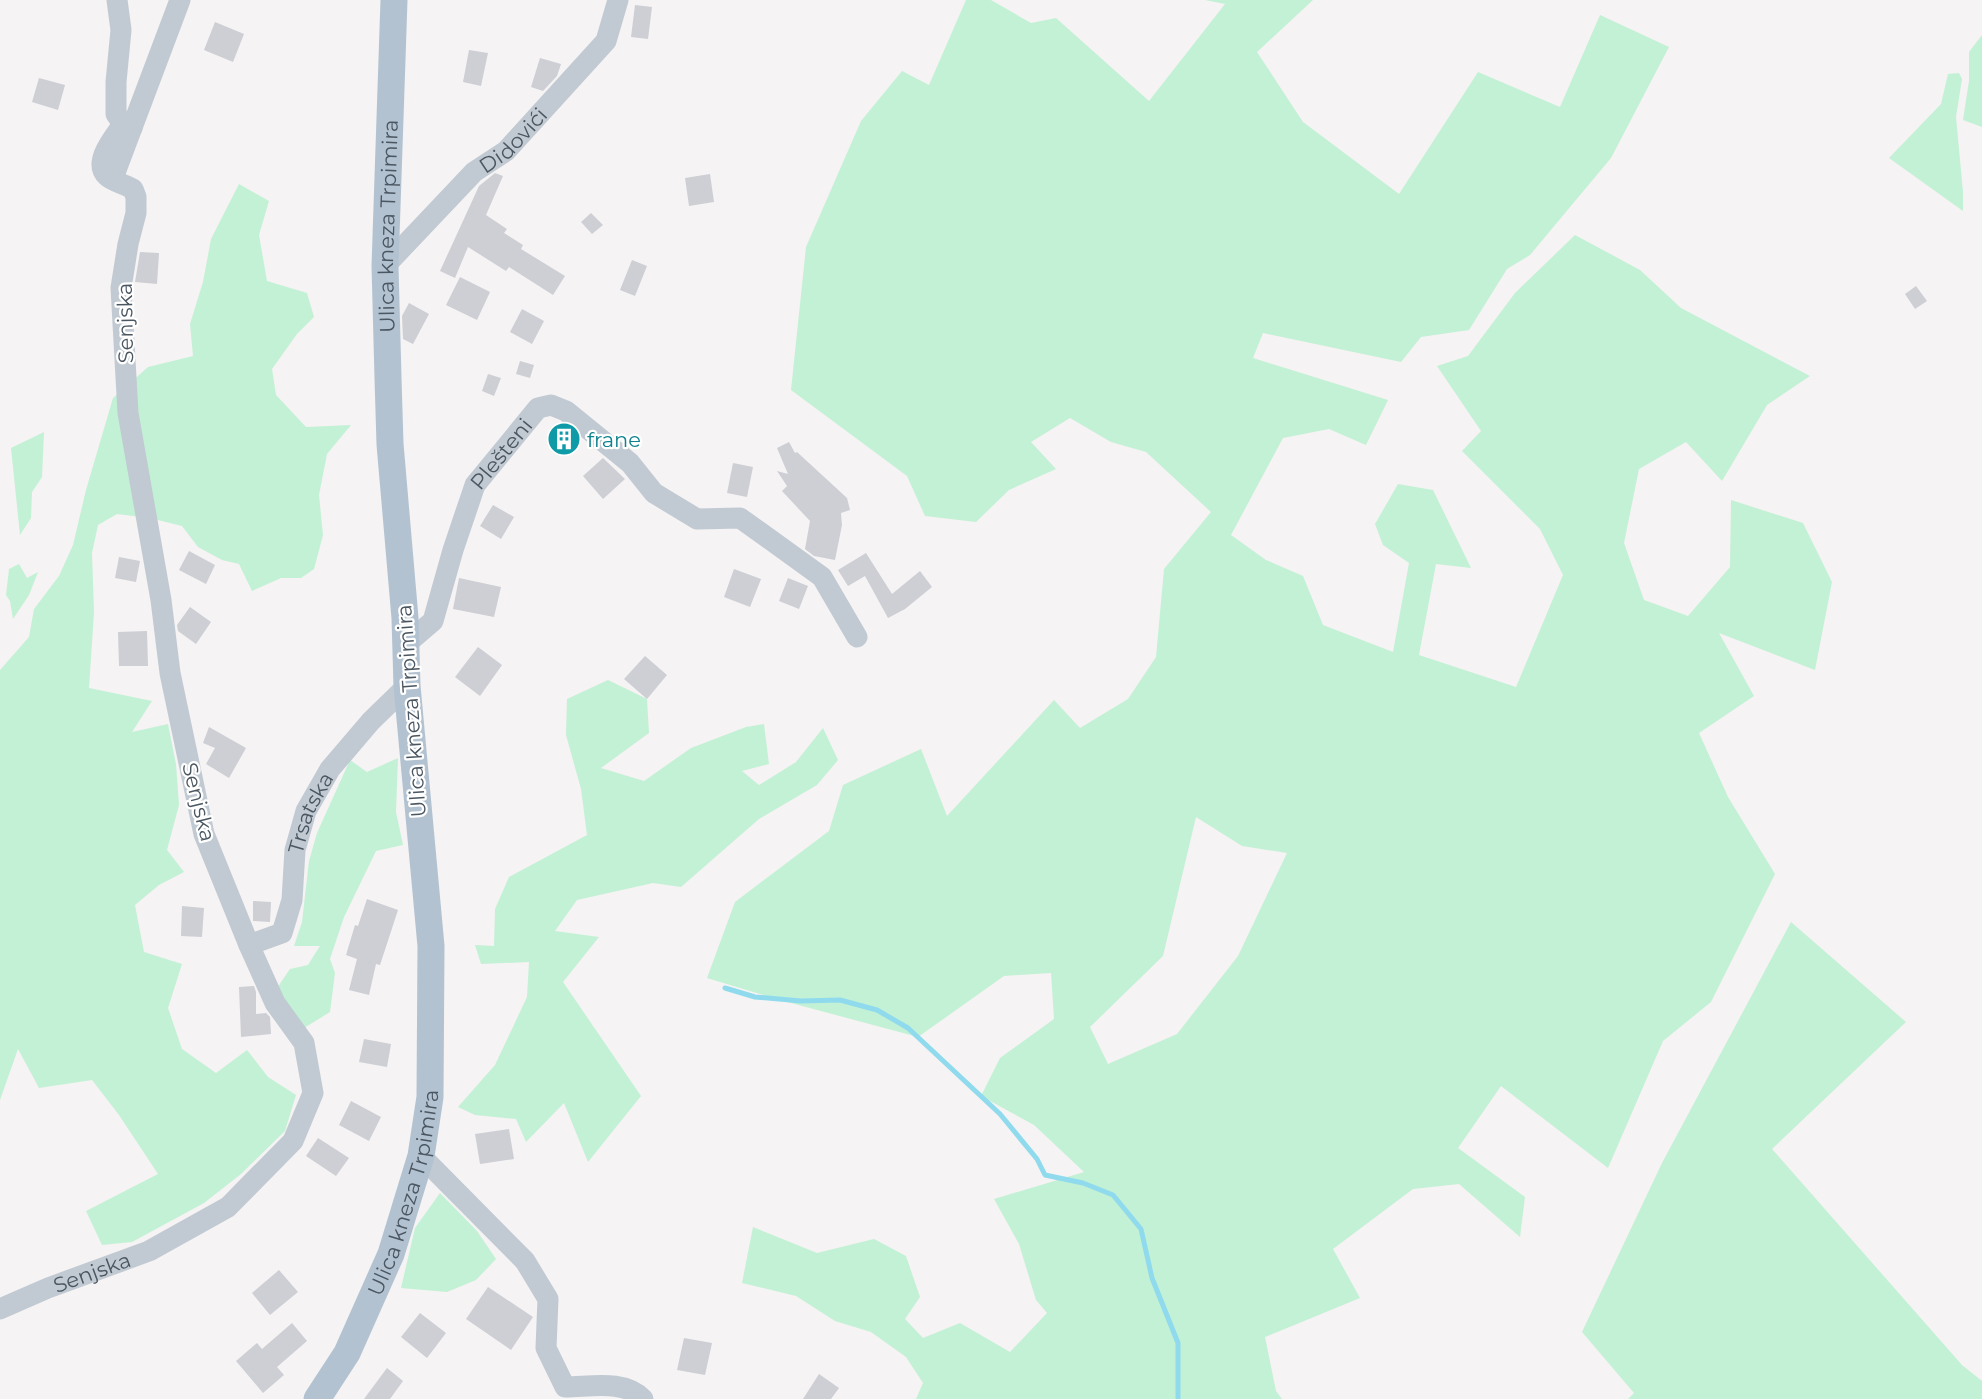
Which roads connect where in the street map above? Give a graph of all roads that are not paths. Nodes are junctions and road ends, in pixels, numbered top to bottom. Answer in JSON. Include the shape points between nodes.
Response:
{"nodes":[{"id":1,"x":117,"y":0,"type":"edge"},
{"id":2,"x":180,"y":0,"type":"edge"},
{"id":3,"x":394,"y":0,"type":"edge"},
{"id":4,"x":618,"y":0,"type":"edge"},
{"id":5,"x":127,"y":126,"type":"junction"},
{"id":6,"x":116,"y":170,"type":"dead end"},
{"id":7,"x":385,"y":266,"type":"junction"},
{"id":8,"x":857,"y":637,"type":"dead end"},
{"id":9,"x":405,"y":645,"type":"junction"},
{"id":10,"x":407,"y":686,"type":"junction"},
{"id":11,"x":249,"y":945,"type":"junction"},
{"id":12,"x":421,"y":1155,"type":"junction"},
{"id":13,"x":0,"y":1309,"type":"edge"},
{"id":14,"x":317,"y":1399,"type":"edge"},
{"id":15,"x":643,"y":1399,"type":"edge"}],
"edges":[{"from":1,"to":5,"type":"street","via":[[121,30],[116,114]]},
{"from":2,"to":5,"type":"street"},
{"from":3,"to":7,"type":"main road","name":"Ulica kneza Trpimira"},
{"from":4,"to":7,"type":"street","name":"Didovići","via":[[606,41],[506,151],[474,171]]},
{"from":5,"to":6,"type":"street"},
{"from":5,"to":11,"type":"street","name":"Senjska","via":[[102,160],[107,176],[133,189],[136,196],[121,288],[128,413],[170,673],[204,834]]},
{"from":7,"to":9,"type":"main road","name":"Ulica kneza Trpimira","via":[[390,444]]},
{"from":8,"to":9,"type":"street","name":"Plešteni","via":[[822,577],[740,518],[698,519],[654,493],[630,463],[566,411],[551,405],[538,408],[475,485],[433,621]]},
{"from":9,"to":10,"type":"main road","name":"Ulica kneza Trpimira"},
{"from":10,"to":11,"type":"street","name":"Trsatska","via":[[330,769],[306,811],[295,850],[292,900],[282,933]]},
{"from":10,"to":12,"type":"main road","name":"Ulica kneza Trpimira","via":[[431,946],[430,1097]]},
{"from":11,"to":13,"type":"street","name":"Senjska","via":[[275,1003],[304,1043],[313,1093],[293,1141],[228,1207],[149,1251]]},
{"from":12,"to":14,"type":"main road","name":"Ulica kneza Trpimira","via":[[391,1254],[347,1353]]},
{"from":12,"to":15,"type":"street","via":[[525,1261],[548,1299],[546,1348],[564,1387],[617,1386],[635,1391]]}]}
